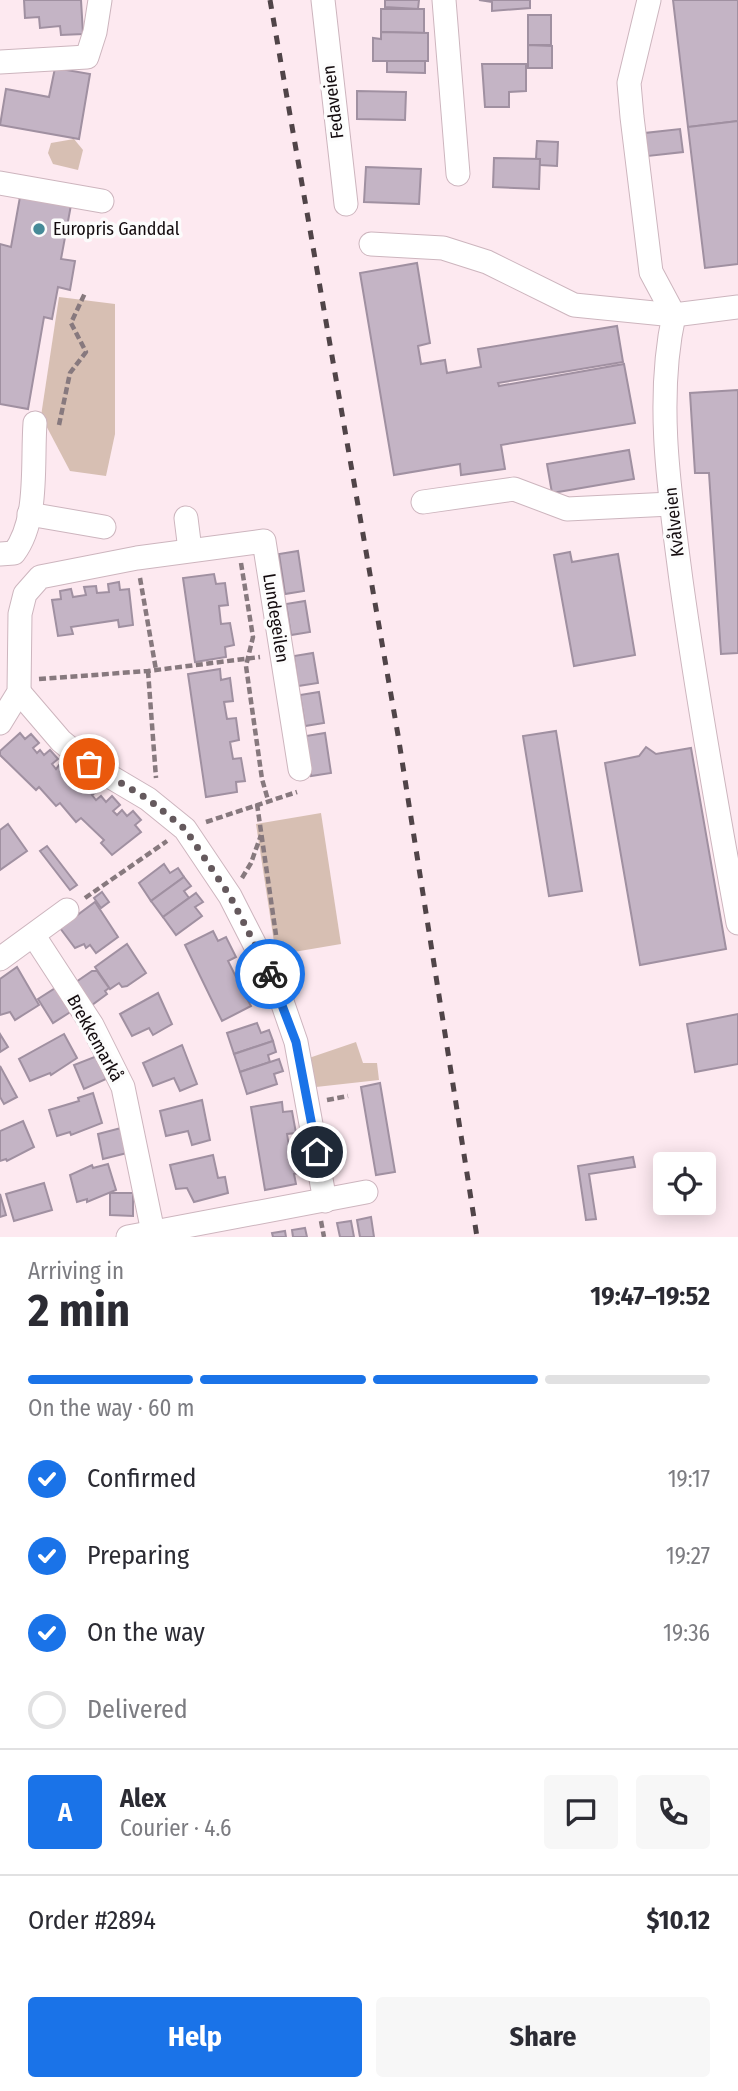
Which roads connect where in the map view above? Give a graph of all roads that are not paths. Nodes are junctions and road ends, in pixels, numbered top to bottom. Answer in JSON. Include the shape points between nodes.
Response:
{"nodes":[{"id":1,"x":100,"y":0,"type":"edge"},
{"id":2,"x":323,"y":0,"type":"edge"},
{"id":3,"x":444,"y":0,"type":"edge"},
{"id":4,"x":649,"y":0,"type":"edge"},
{"id":5,"x":0,"y":62,"type":"edge"},
{"id":6,"x":458,"y":174,"type":"dead end"},
{"id":7,"x":0,"y":183,"type":"edge"},
{"id":8,"x":102,"y":201,"type":"dead end"},
{"id":9,"x":346,"y":204,"type":"dead end"},
{"id":10,"x":371,"y":244,"type":"dead end"},
{"id":11,"x":738,"y":307,"type":"edge"},
{"id":12,"x":674,"y":315,"type":"junction"},
{"id":13,"x":35,"y":423,"type":"road end"},
{"id":14,"x":423,"y":502,"type":"dead end"},
{"id":15,"x":671,"y":504,"type":"junction"},
{"id":16,"x":29,"y":514,"type":"junction"},
{"id":17,"x":186,"y":518,"type":"dead end"},
{"id":18,"x":104,"y":527,"type":"dead end"},
{"id":19,"x":190,"y":551,"type":"junction"},
{"id":20,"x":0,"y":554,"type":"edge"},
{"id":21,"x":20,"y":686,"type":"junction"},
{"id":22,"x":0,"y":723,"type":"edge"},
{"id":23,"x":300,"y":769,"type":"dead end"},
{"id":24,"x":67,"y":911,"type":"dead end"},
{"id":25,"x":738,"y":923,"type":"edge"},
{"id":26,"x":34,"y":936,"type":"junction"},
{"id":27,"x":0,"y":959,"type":"edge"},
{"id":28,"x":366,"y":1192,"type":"dead end"},
{"id":29,"x":325,"y":1201,"type":"junction"},
{"id":30,"x":231,"y":1228,"type":"edge"},
{"id":31,"x":153,"y":1232,"type":"junction"},
{"id":32,"x":128,"y":1237,"type":"edge"}],
"edges":[{"from":1,"to":5,"type":"street","via":[[87,57]]},
{"from":2,"to":9,"type":"street","name":"Fedaveien"},
{"from":3,"to":6,"type":"street"},
{"from":4,"to":12,"type":"street","via":[[629,83],[651,272]]},
{"from":7,"to":8,"type":"street"},
{"from":10,"to":12,"type":"street","via":[[443,248],[487,262],[574,305]]},
{"from":11,"to":12,"type":"street"},
{"from":12,"to":15,"type":"street","name":"Kvålveien","via":[[666,349]]},
{"from":13,"to":16,"type":"street"},
{"from":14,"to":15,"type":"street","via":[[514,489],[567,509]]},
{"from":15,"to":25,"type":"street","name":"Kvålveien","via":[[702,727]]},
{"from":16,"to":18,"type":"street"},
{"from":16,"to":20,"type":"street","via":[[24,540],[14,553]]},
{"from":17,"to":19,"type":"street"},
{"from":19,"to":21,"type":"street","name":"Lundegeilen","via":[[40,577],[25,594],[20,614]]},
{"from":19,"to":23,"type":"street","name":"Lundegeilen","via":[[264,541]]},
{"from":21,"to":22,"type":"street"},
{"from":21,"to":29,"type":"street","via":[[61,741],[185,829],[230,896],[278,990],[296,1042]]},
{"from":24,"to":26,"type":"street"},
{"from":26,"to":27,"type":"street"},
{"from":26,"to":31,"type":"street","name":"Brekkemarkå","via":[[92,1025],[123,1087]]},
{"from":28,"to":29,"type":"street"},
{"from":29,"to":30,"type":"street"},
{"from":30,"to":31,"type":"street"},
{"from":31,"to":32,"type":"street"}]}
